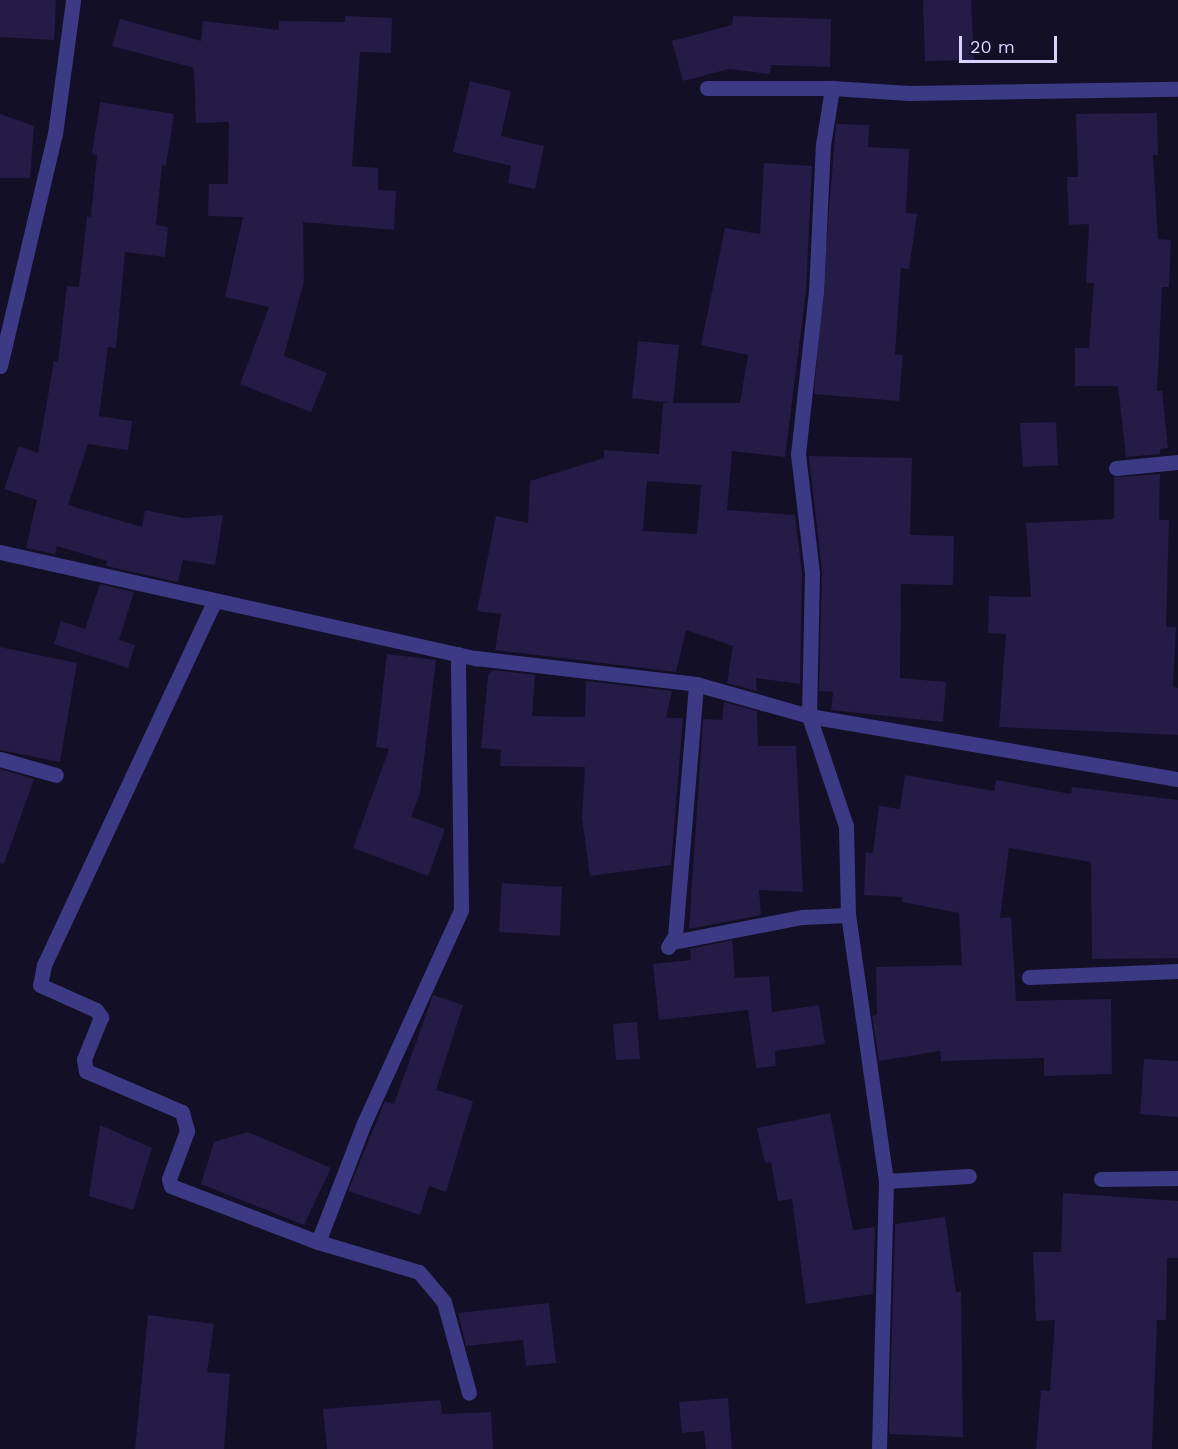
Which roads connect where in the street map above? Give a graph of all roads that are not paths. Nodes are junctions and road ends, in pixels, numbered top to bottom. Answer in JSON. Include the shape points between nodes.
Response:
{"nodes":[{"id":1,"x":73,"y":0,"type":"edge"},
{"id":2,"x":707,"y":88,"type":"dead end"},
{"id":3,"x":832,"y":88,"type":"junction"},
{"id":4,"x":1178,"y":89,"type":"edge"},
{"id":5,"x":0,"y":366,"type":"edge"},
{"id":6,"x":1178,"y":462,"type":"edge"},
{"id":7,"x":1116,"y":468,"type":"dead end"},
{"id":8,"x":0,"y":552,"type":"edge"},
{"id":9,"x":214,"y":602,"type":"junction"},
{"id":10,"x":458,"y":654,"type":"junction"},
{"id":11,"x":696,"y":684,"type":"junction"},
{"id":12,"x":809,"y":716,"type":"junction"},
{"id":13,"x":0,"y":759,"type":"edge"},
{"id":14,"x":56,"y":775,"type":"dead end"},
{"id":15,"x":1178,"y":779,"type":"edge"},
{"id":16,"x":848,"y":915,"type":"junction"},
{"id":17,"x":1178,"y":971,"type":"edge"},
{"id":18,"x":1029,"y":977,"type":"dead end"},
{"id":19,"x":969,"y":1176,"type":"dead end"},
{"id":20,"x":1178,"y":1178,"type":"edge"},
{"id":21,"x":1101,"y":1179,"type":"dead end"},
{"id":22,"x":886,"y":1181,"type":"junction"},
{"id":23,"x":318,"y":1242,"type":"junction"},
{"id":24,"x":469,"y":1393,"type":"dead end"},
{"id":25,"x":879,"y":1449,"type":"edge"}],
"edges":[{"from":1,"to":5,"type":"street","via":[[55,134]]},
{"from":2,"to":3,"type":"street"},
{"from":3,"to":4,"type":"street","via":[[909,93]]},
{"from":3,"to":12,"type":"street","via":[[823,145],[816,291],[798,454],[812,573]]},
{"from":6,"to":7,"type":"street"},
{"from":8,"to":9,"type":"street"},
{"from":9,"to":10,"type":"street"},
{"from":9,"to":23,"type":"street","via":[[38,978],[43,990],[96,1010],[101,1017],[84,1059],[86,1071],[182,1112],[188,1131],[169,1179],[171,1186]]},
{"from":10,"to":11,"type":"street"},
{"from":10,"to":23,"type":"street","via":[[461,910],[364,1123]]},
{"from":11,"to":12,"type":"street"},
{"from":11,"to":16,"type":"street","via":[[670,945],[802,917]]},
{"from":12,"to":15,"type":"street"},
{"from":12,"to":16,"type":"street","via":[[846,826]]},
{"from":13,"to":14,"type":"street"},
{"from":16,"to":22,"type":"street"},
{"from":17,"to":18,"type":"street"},
{"from":19,"to":22,"type":"street"},
{"from":20,"to":21,"type":"street"},
{"from":22,"to":25,"type":"street"},
{"from":23,"to":24,"type":"street","via":[[419,1272],[444,1302]]}]}
